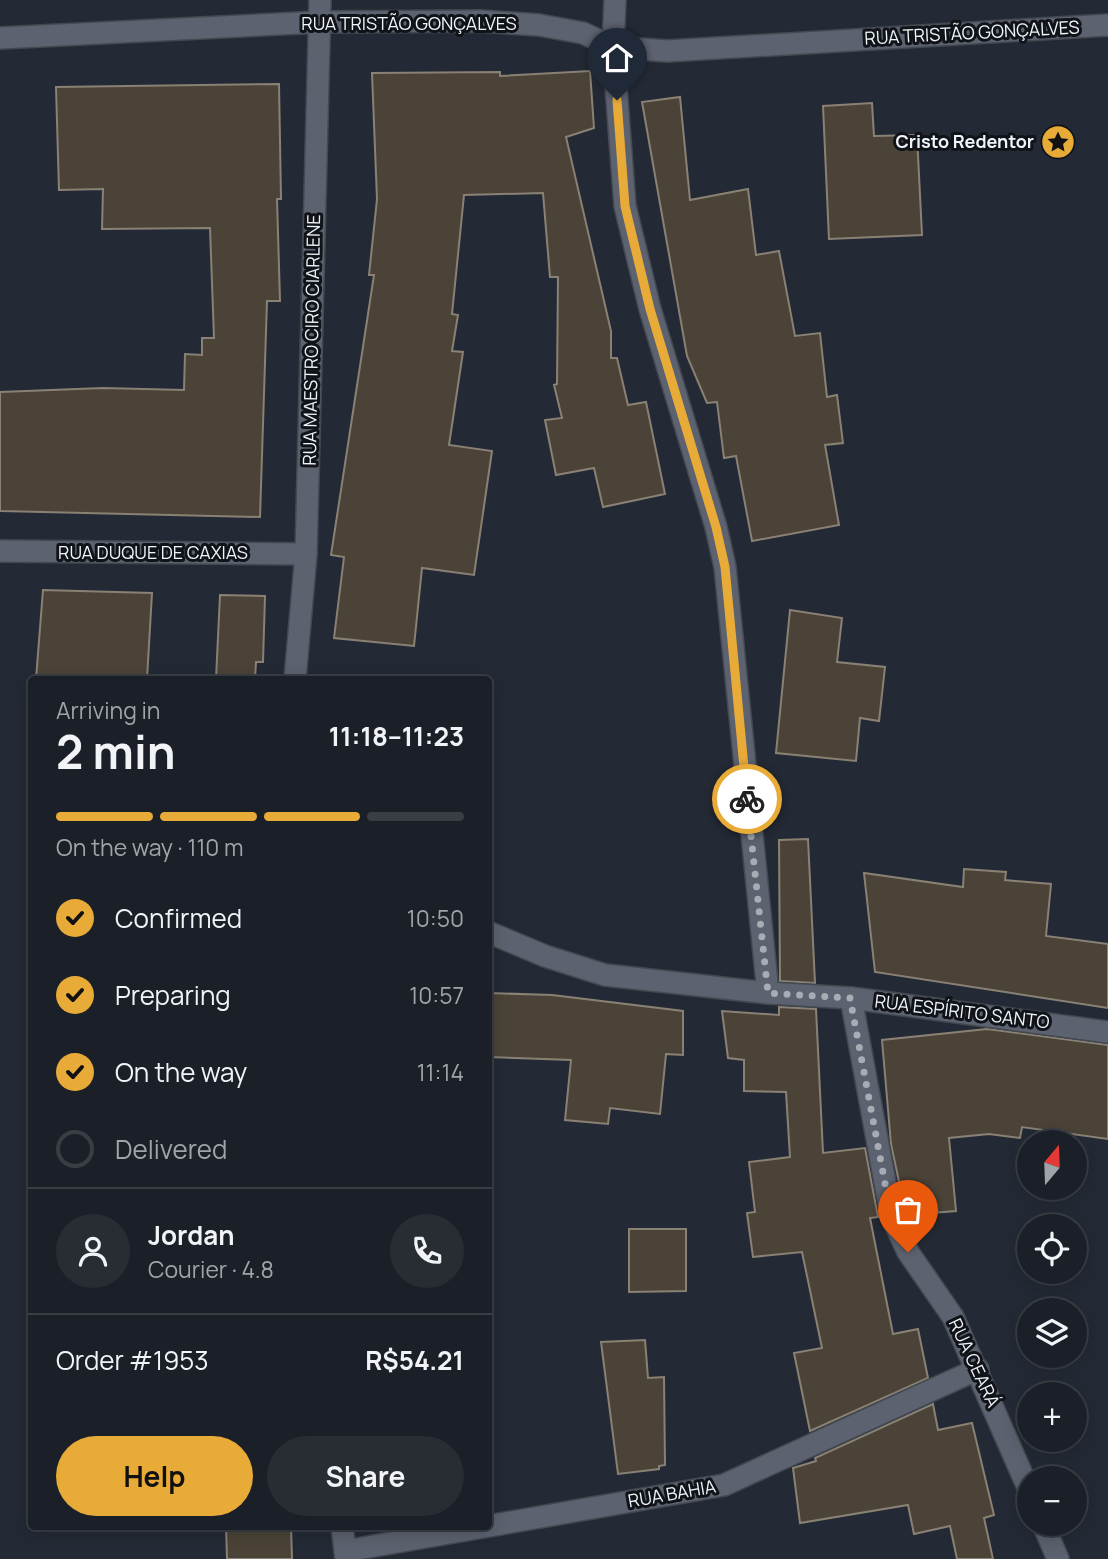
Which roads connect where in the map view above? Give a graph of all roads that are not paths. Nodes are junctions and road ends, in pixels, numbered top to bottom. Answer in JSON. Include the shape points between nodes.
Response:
{"nodes":[{"id":1,"x":320,"y":0,"type":"edge"},
{"id":2,"x":615,"y":0,"type":"edge"},
{"id":3,"x":320,"y":22,"type":"junction"},
{"id":4,"x":1108,"y":25,"type":"edge"},
{"id":5,"x":0,"y":38,"type":"edge"},
{"id":6,"x":613,"y":47,"type":"junction"},
{"id":7,"x":0,"y":551,"type":"edge"},
{"id":8,"x":306,"y":554,"type":"junction"},
{"id":9,"x":295,"y":676,"type":"edge"},
{"id":10,"x":492,"y":934,"type":"edge"},
{"id":11,"x":768,"y":993,"type":"junction"},
{"id":12,"x":850,"y":998,"type":"junction"},
{"id":13,"x":1108,"y":1032,"type":"edge"},
{"id":14,"x":978,"y":1369,"type":"junction"},
{"id":15,"x":1019,"y":1466,"type":"edge"},
{"id":16,"x":492,"y":1528,"type":"edge"},
{"id":17,"x":343,"y":1530,"type":"edge"},
{"id":18,"x":481,"y":1530,"type":"edge"},
{"id":19,"x":1048,"y":1536,"type":"edge"},
{"id":20,"x":346,"y":1555,"type":"edge"},
{"id":21,"x":1058,"y":1559,"type":"edge"}],
"edges":[{"from":1,"to":3,"type":"street","name":"RUA MAESTRO CIRO CIARLENE"},
{"from":2,"to":6,"type":"street"},
{"from":3,"to":5,"type":"street","name":"RUA TRISTÃO GONÇALVES"},
{"from":3,"to":6,"type":"street","name":"RUA TRISTÃO GONÇALVES","via":[[539,25],[583,33]]},
{"from":3,"to":8,"type":"street","name":"RUA MAESTRO CIRO CIARLENE"},
{"from":4,"to":6,"type":"street","name":"RUA TRISTÃO GONÇALVES","via":[[667,51]]},
{"from":6,"to":11,"type":"street","via":[[625,206],[725,567]]},
{"from":7,"to":8,"type":"street","name":"RUA DUQUE DE CAXIAS"},
{"from":8,"to":9,"type":"street","name":"RUA MAESTRO CIRO CIARLENE"},
{"from":10,"to":11,"type":"street","name":"RUA ESPÍRITO SANTO","via":[[605,975]]},
{"from":11,"to":12,"type":"street","name":"RUA ESPÍRITO SANTO"},
{"from":12,"to":13,"type":"street","name":"RUA ESPÍRITO SANTO"},
{"from":12,"to":14,"type":"street","name":"RUA CEARÁ","via":[[891,1215],[908,1252],[953,1317]]},
{"from":14,"to":15,"type":"street","name":"RUA CEARÁ"},
{"from":14,"to":16,"type":"street","name":"RUA BAHIA","via":[[724,1485]]},
{"from":17,"to":20,"type":"street"},
{"from":18,"to":20,"type":"street","name":"RUA BAHIA"},
{"from":19,"to":21,"type":"street"}]}
